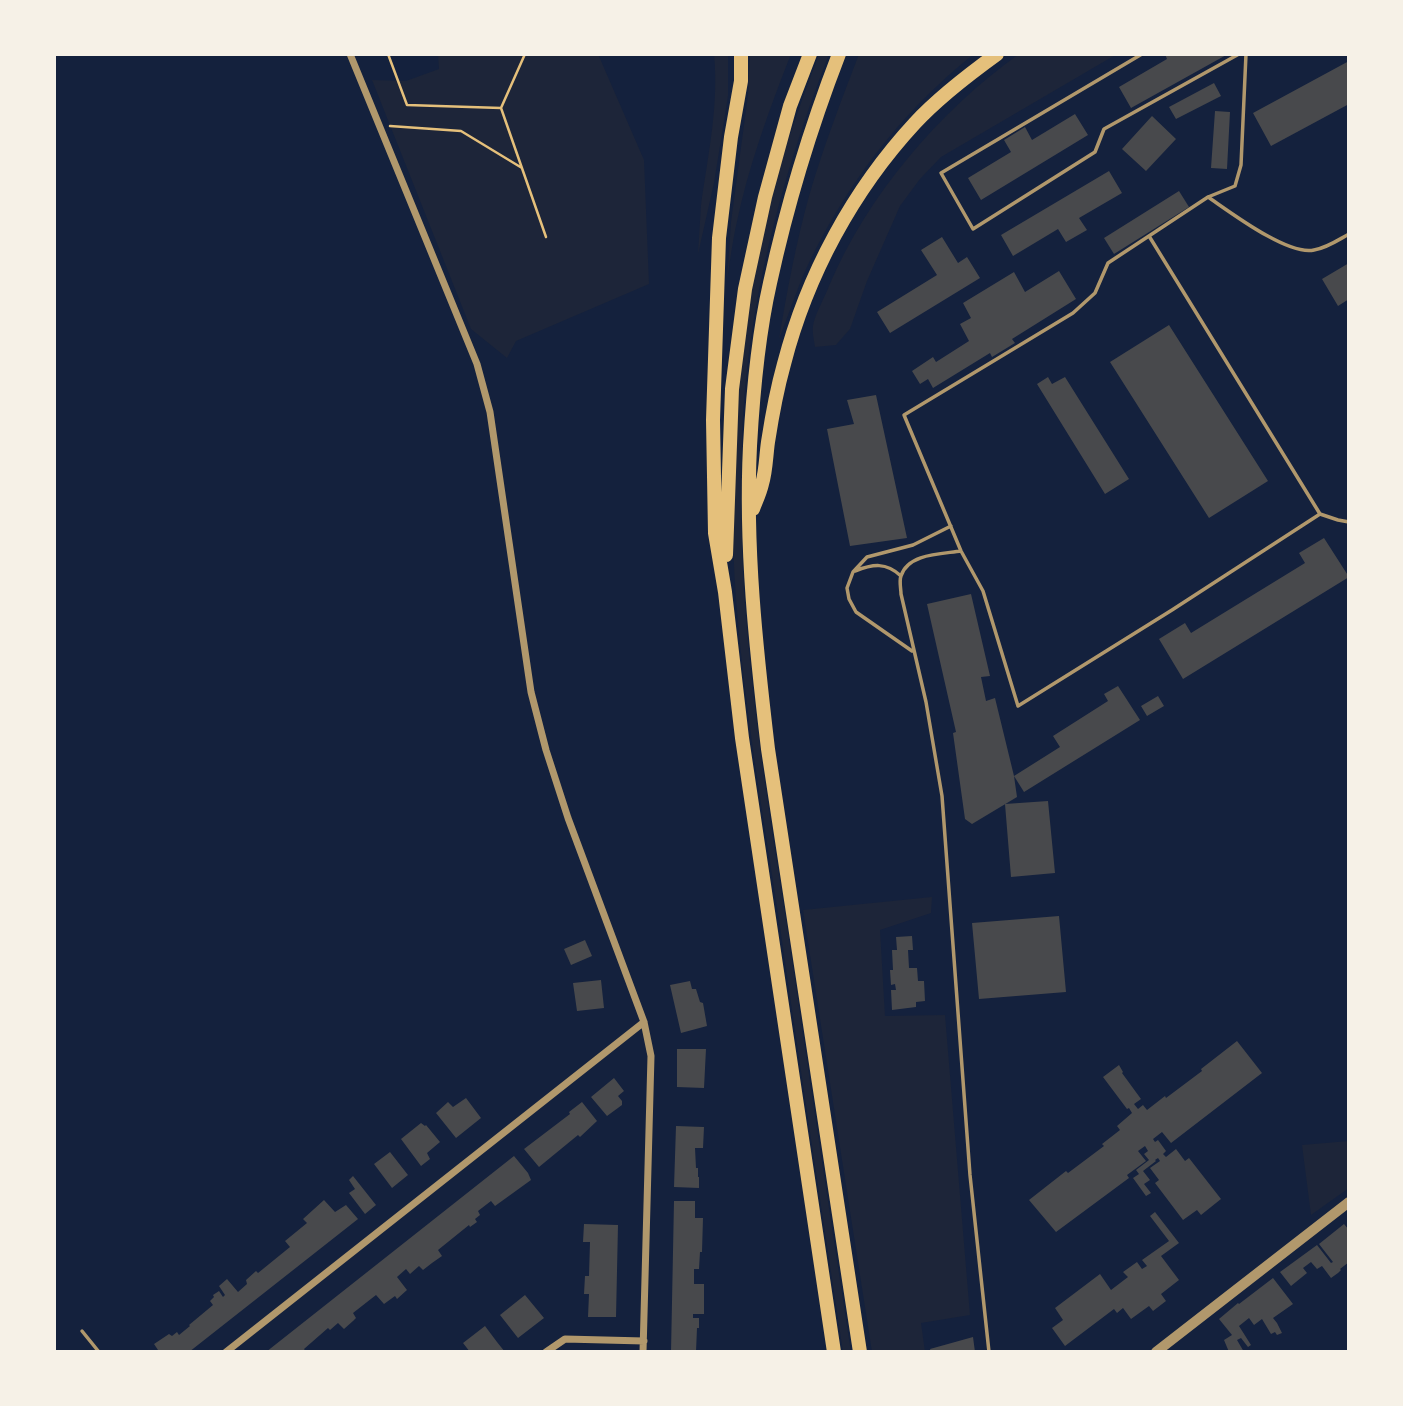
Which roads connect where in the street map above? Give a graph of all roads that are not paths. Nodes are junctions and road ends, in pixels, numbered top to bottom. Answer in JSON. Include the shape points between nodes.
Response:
{"nodes":[{"id":1,"x":350,"y":54,"type":"edge"},
{"id":2,"x":741,"y":54,"type":"edge"},
{"id":3,"x":810,"y":54,"type":"edge"},
{"id":4,"x":839,"y":54,"type":"edge"},
{"id":5,"x":997,"y":54,"type":"edge"},
{"id":6,"x":1142,"y":54,"type":"edge"},
{"id":7,"x":1239,"y":54,"type":"edge"},
{"id":8,"x":1246,"y":54,"type":"edge"},
{"id":9,"x":1209,"y":197,"type":"junction"},
{"id":10,"x":1349,"y":234,"type":"edge"},
{"id":11,"x":1149,"y":236,"type":"junction"},
{"id":12,"x":1320,"y":514,"type":"junction"},
{"id":13,"x":749,"y":521,"type":"junction"},
{"id":14,"x":1349,"y":522,"type":"edge"},
{"id":15,"x":951,"y":526,"type":"junction"},
{"id":16,"x":961,"y":551,"type":"junction"},
{"id":17,"x":853,"y":572,"type":"junction"},
{"id":18,"x":901,"y":576,"type":"junction"},
{"id":19,"x":724,"y":592,"type":"junction"},
{"id":20,"x":914,"y":652,"type":"junction"},
{"id":21,"x":644,"y":1022,"type":"junction"},
{"id":22,"x":1349,"y":1202,"type":"edge"},
{"id":23,"x":82,"y":1331,"type":"dead end"},
{"id":24,"x":644,"y":1341,"type":"junction"},
{"id":25,"x":99,"y":1352,"type":"edge"},
{"id":26,"x":226,"y":1352,"type":"edge"},
{"id":27,"x":546,"y":1352,"type":"edge"},
{"id":28,"x":643,"y":1352,"type":"edge"},
{"id":29,"x":834,"y":1352,"type":"edge"},
{"id":30,"x":860,"y":1352,"type":"edge"},
{"id":31,"x":989,"y":1352,"type":"edge"},
{"id":32,"x":1156,"y":1352,"type":"edge"}],
"edges":[{"from":1,"to":21,"type":"street","via":[[477,364],[490,412],[531,692],[568,818]]},
{"from":2,"to":19,"type":"highway","via":[[719,238],[715,354],[715,533]]},
{"from":3,"to":19,"type":"highway","via":[[790,106],[745,289],[732,389]]},
{"from":4,"to":13,"type":"highway","via":[[815,116],[769,285],[752,419]]},
{"from":5,"to":13,"type":"highway","via":[[915,123],[841,223],[799,314],[773,411],[763,483]]},
{"from":6,"to":7,"type":"lane","via":[[941,173],[973,229],[1095,152],[1104,130]]},
{"from":8,"to":9,"type":"lane","via":[[1241,165],[1235,186]]},
{"from":9,"to":10,"type":"lane","via":[[1242,221],[1297,250],[1329,246]]},
{"from":9,"to":11,"type":"lane"},
{"from":11,"to":12,"type":"lane"},
{"from":11,"to":15,"type":"lane","via":[[1108,263],[1095,293],[1073,313],[904,415]]},
{"from":12,"to":14,"type":"lane"},
{"from":12,"to":16,"type":"lane","via":[[1018,706],[983,591]]},
{"from":13,"to":30,"type":"highway","via":[[768,749]]},
{"from":15,"to":16,"type":"lane"},
{"from":15,"to":17,"type":"lane","via":[[914,545],[867,557]]},
{"from":16,"to":18,"type":"lane","via":[[920,558]]},
{"from":17,"to":18,"type":"lane","via":[[882,565]]},
{"from":17,"to":20,"type":"lane","via":[[847,588],[856,612]]},
{"from":18,"to":20,"type":"lane"},
{"from":19,"to":29,"type":"highway"},
{"from":20,"to":31,"type":"lane","via":[[942,796],[970,1175]]},
{"from":21,"to":24,"type":"street","via":[[651,1056]]},
{"from":21,"to":26,"type":"street"},
{"from":22,"to":32,"type":"street"},
{"from":23,"to":25,"type":"lane"},
{"from":24,"to":27,"type":"street","via":[[565,1339]]},
{"from":24,"to":28,"type":"street"}]}
